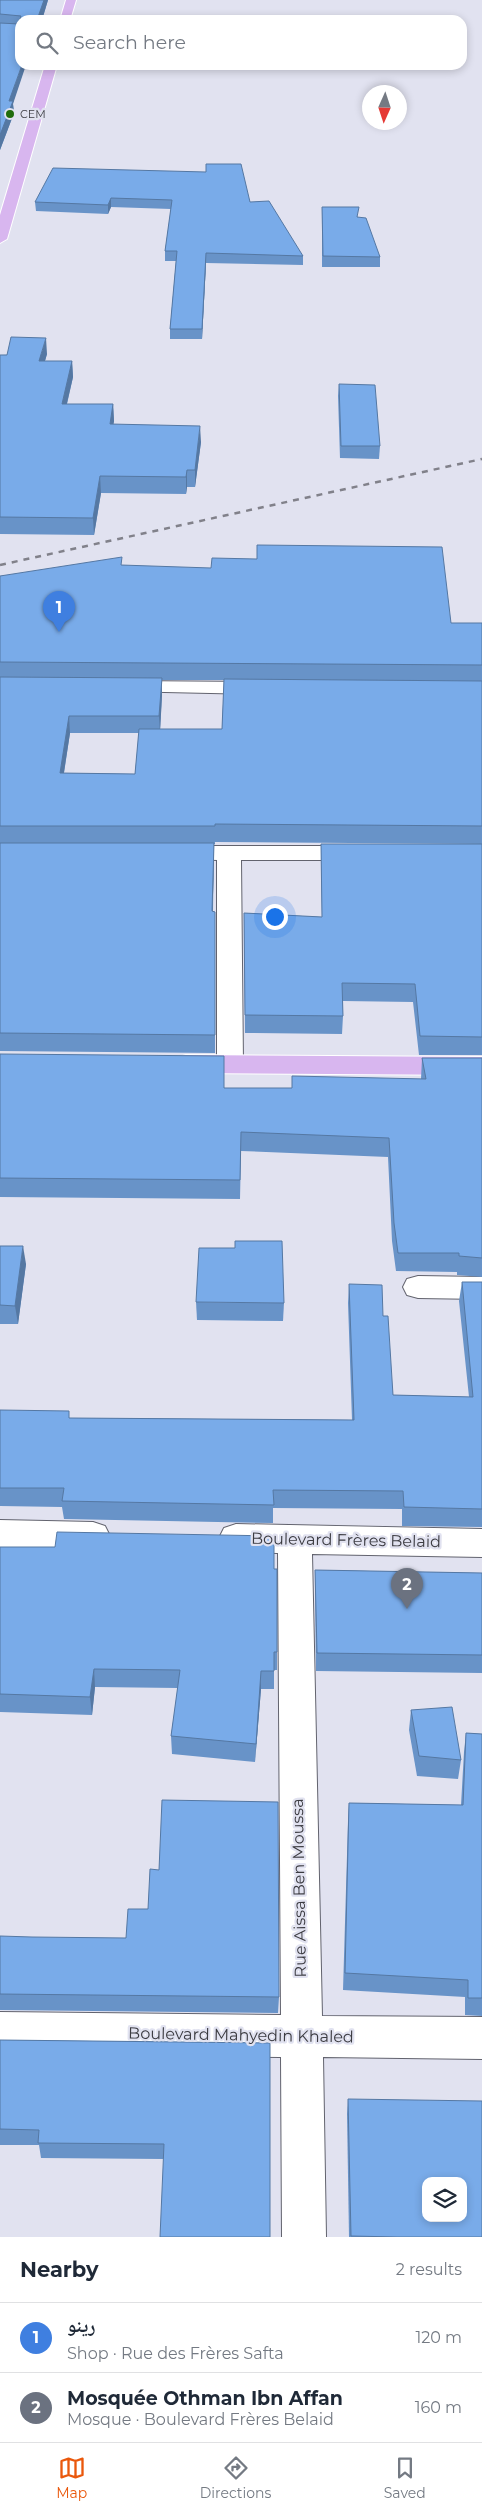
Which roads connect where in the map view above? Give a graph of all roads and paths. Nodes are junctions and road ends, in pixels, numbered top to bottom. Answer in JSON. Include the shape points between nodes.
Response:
{"nodes":[{"id":1,"x":71,"y":0,"type":"edge"},
{"id":2,"x":66,"y":15,"type":"edge"},
{"id":3,"x":51,"y":70,"type":"edge"},
{"id":4,"x":0,"y":240,"type":"edge"},
{"id":5,"x":108,"y":687,"type":"edge"},
{"id":6,"x":285,"y":688,"type":"edge"},
{"id":7,"x":150,"y":852,"type":"edge"},
{"id":8,"x":229,"y":853,"type":"junction"},
{"id":9,"x":375,"y":853,"type":"edge"},
{"id":10,"x":160,"y":1064,"type":"edge"},
{"id":11,"x":230,"y":1064,"type":"junction"},
{"id":12,"x":482,"y":1066,"type":"edge"},
{"id":13,"x":418,"y":1288,"type":"dead end"},
{"id":14,"x":482,"y":1288,"type":"edge"},
{"id":15,"x":0,"y":1534,"type":"edge"},
{"id":16,"x":128,"y":1536,"type":"edge"},
{"id":17,"x":207,"y":1538,"type":"edge"},
{"id":18,"x":295,"y":1539,"type":"junction"},
{"id":19,"x":482,"y":1543,"type":"edge"},
{"id":20,"x":0,"y":2033,"type":"edge"},
{"id":21,"x":300,"y":2036,"type":"junction"},
{"id":22,"x":482,"y":2038,"type":"edge"},
{"id":23,"x":304,"y":2237,"type":"edge"}],
"edges":[{"from":1,"to":2,"type":"main road"},
{"from":3,"to":4,"type":"main road"},
{"from":5,"to":6,"type":"street"},
{"from":7,"to":8,"type":"street"},
{"from":8,"to":9,"type":"street"},
{"from":8,"to":11,"type":"street"},
{"from":10,"to":11,"type":"main road"},
{"from":11,"to":12,"type":"main road"},
{"from":13,"to":14,"type":"street"},
{"from":15,"to":16,"type":"street"},
{"from":17,"to":18,"type":"street","name":"Boulevard Frères Belaid"},
{"from":18,"to":19,"type":"street","name":"Boulevard Frères Belaid"},
{"from":18,"to":21,"type":"street","name":"Rue Aissa Ben Moussa"},
{"from":20,"to":21,"type":"street","name":"Boulevard Mahyedin Khaled"},
{"from":21,"to":22,"type":"street","name":"Boulevard Mahyedin Khaled"},
{"from":21,"to":23,"type":"street","name":"Rue Aissa Ben Moussa"}]}
